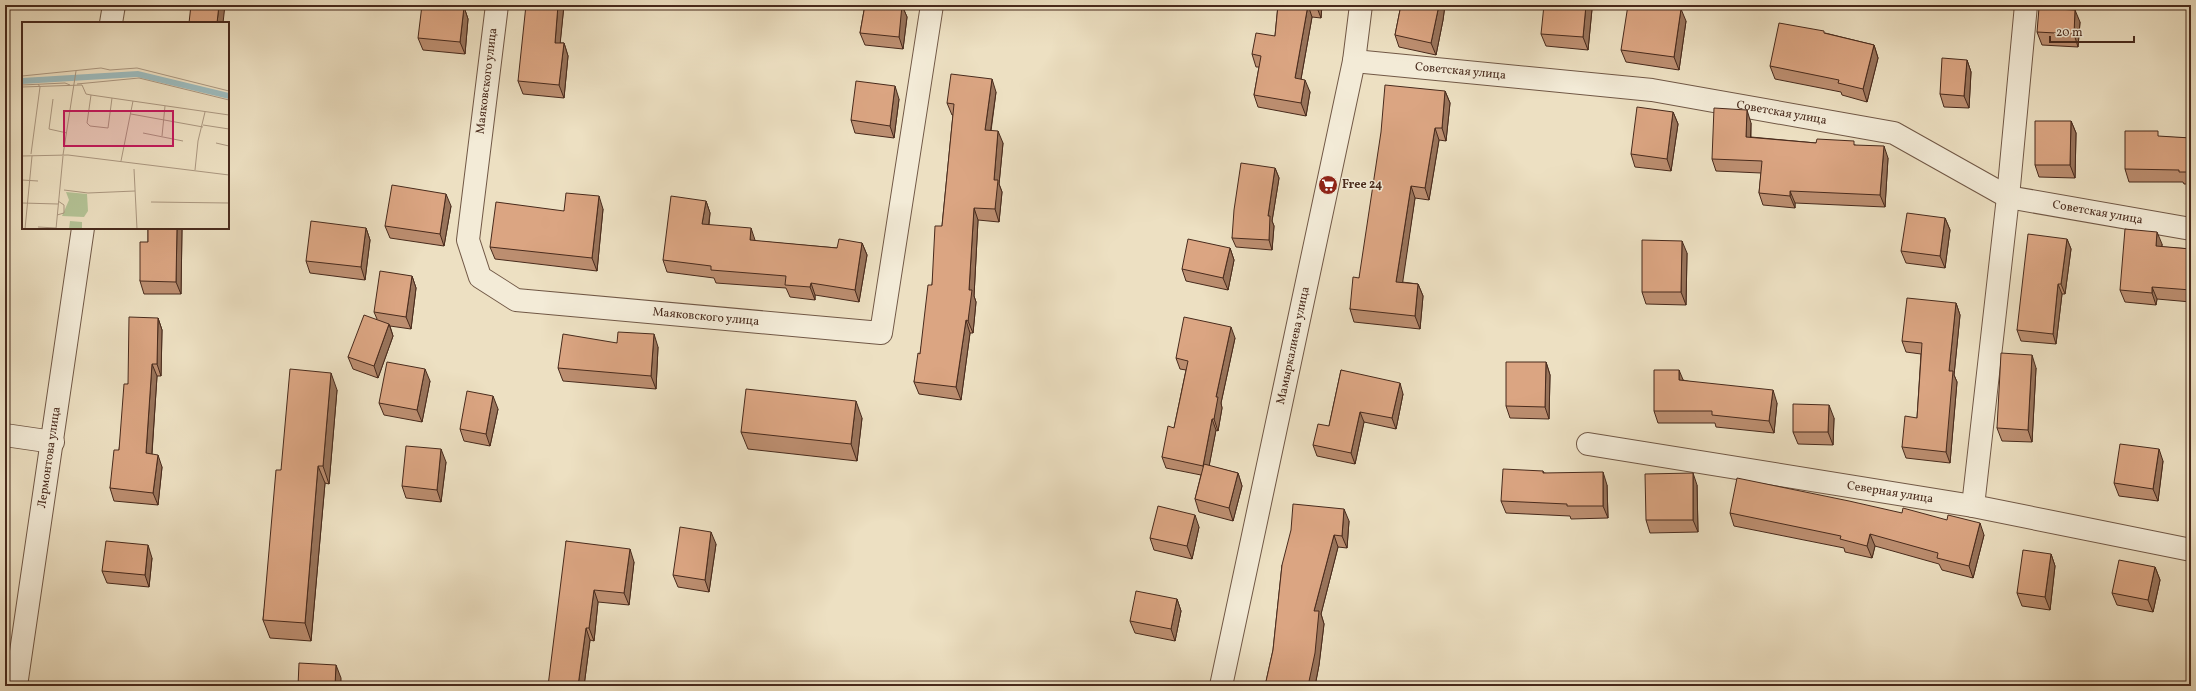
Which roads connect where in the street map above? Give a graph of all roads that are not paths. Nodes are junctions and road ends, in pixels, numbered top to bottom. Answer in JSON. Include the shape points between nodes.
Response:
{"nodes":[{"id":1,"x":114,"y":5,"type":"edge"},
{"id":2,"x":497,"y":5,"type":"edge"},
{"id":3,"x":932,"y":5,"type":"edge"},
{"id":4,"x":1361,"y":5,"type":"edge"},
{"id":5,"x":2026,"y":5,"type":"edge"},
{"id":6,"x":111,"y":22,"type":"edge"},
{"id":7,"x":1354,"y":62,"type":"junction"},
{"id":8,"x":2008,"y":197,"type":"junction"},
{"id":9,"x":83,"y":229,"type":"edge"},
{"id":10,"x":2191,"y":229,"type":"edge"},
{"id":11,"x":5,"y":435,"type":"edge"},
{"id":12,"x":53,"y":442,"type":"junction"},
{"id":13,"x":1588,"y":444,"type":"dead end"},
{"id":14,"x":1973,"y":506,"type":"junction"},
{"id":15,"x":2191,"y":550,"type":"edge"},
{"id":16,"x":16,"y":686,"type":"edge"},
{"id":17,"x":1221,"y":686,"type":"edge"}],
"edges":[{"from":1,"to":6,"type":"street"},
{"from":2,"to":3,"type":"street","name":"Маяковского улица","via":[[468,240],[480,277],[516,300],[882,333]]},
{"from":4,"to":7,"type":"street","name":"Мамыркалиева улица"},
{"from":5,"to":8,"type":"street"},
{"from":7,"to":8,"type":"street","name":"Советская улица","via":[[1652,90],[1894,133]]},
{"from":7,"to":17,"type":"street","name":"Мамыркалиева улица"},
{"from":8,"to":10,"type":"street","name":"Советская улица"},
{"from":8,"to":14,"type":"street"},
{"from":9,"to":12,"type":"street","name":"Лермонтова улица"},
{"from":11,"to":12,"type":"street"},
{"from":12,"to":16,"type":"street","name":"Лермонтова улица"},
{"from":13,"to":14,"type":"street","name":"Северная улица"},
{"from":14,"to":15,"type":"street","name":"Северная улица"}]}
